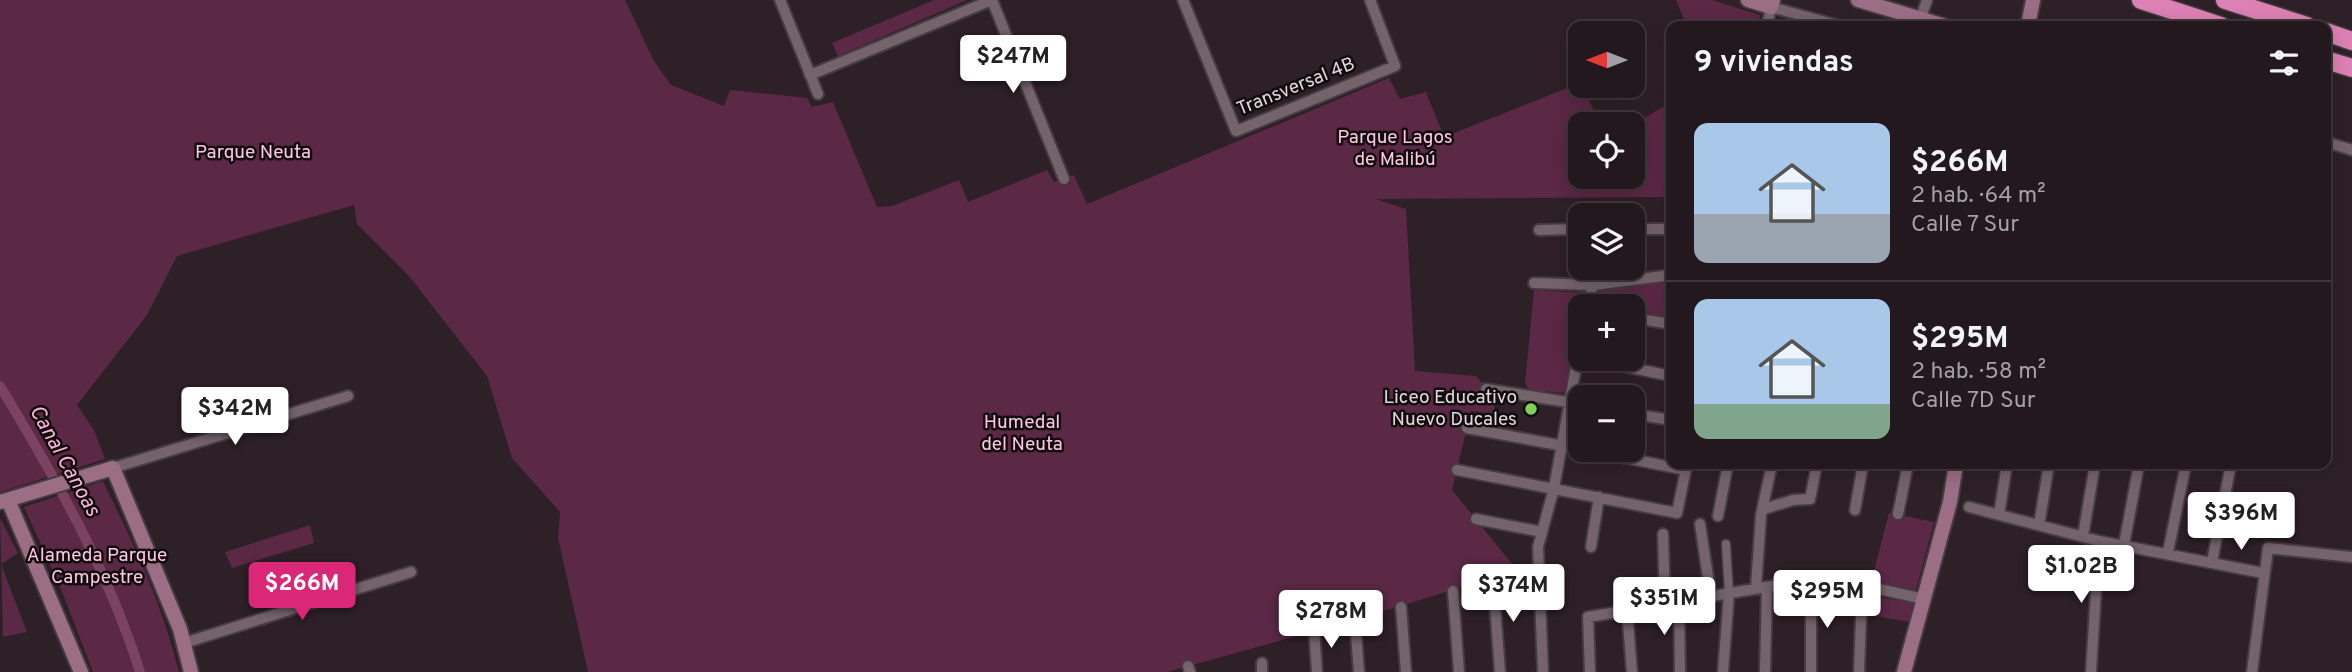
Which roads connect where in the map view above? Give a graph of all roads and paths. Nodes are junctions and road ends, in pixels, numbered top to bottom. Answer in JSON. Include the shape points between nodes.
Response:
{"nodes":[{"id":1,"x":780,"y":0,"type":"edge"},
{"id":2,"x":992,"y":0,"type":"edge"},
{"id":3,"x":1183,"y":0,"type":"edge"},
{"id":4,"x":1370,"y":0,"type":"edge"},
{"id":5,"x":1748,"y":0,"type":"edge"},
{"id":6,"x":1858,"y":0,"type":"edge"},
{"id":7,"x":1927,"y":0,"type":"edge"},
{"id":8,"x":2033,"y":0,"type":"edge"},
{"id":9,"x":2141,"y":0,"type":"edge"},
{"id":10,"x":2225,"y":0,"type":"edge"},
{"id":11,"x":1772,"y":4,"type":"edge"},
{"id":12,"x":1825,"y":21,"type":"edge"},
{"id":13,"x":1914,"y":21,"type":"edge"},
{"id":14,"x":1920,"y":21,"type":"edge"},
{"id":15,"x":2029,"y":21,"type":"edge"},
{"id":16,"x":2206,"y":21,"type":"edge"},
{"id":17,"x":2291,"y":21,"type":"edge"},
{"id":18,"x":2331,"y":34,"type":"edge"},
{"id":19,"x":2352,"y":41,"type":"edge"},
{"id":20,"x":2331,"y":62,"type":"edge"},
{"id":21,"x":2352,"y":68,"type":"edge"},
{"id":22,"x":810,"y":75,"type":"junction"},
{"id":23,"x":818,"y":94,"type":"dead end"},
{"id":24,"x":2331,"y":144,"type":"edge"},
{"id":25,"x":2352,"y":150,"type":"edge"},
{"id":26,"x":1064,"y":179,"type":"dead end"},
{"id":27,"x":1568,"y":229,"type":"edge"},
{"id":28,"x":1645,"y":229,"type":"edge"},
{"id":29,"x":1666,"y":229,"type":"edge"},
{"id":30,"x":1539,"y":230,"type":"dead end"},
{"id":31,"x":1666,"y":276,"type":"edge"},
{"id":32,"x":1594,"y":280,"type":"edge"},
{"id":33,"x":1534,"y":283,"type":"dead end"},
{"id":34,"x":1593,"y":285,"type":"junction"},
{"id":35,"x":1591,"y":294,"type":"edge"},
{"id":36,"x":1645,"y":320,"type":"edge"},
{"id":37,"x":1666,"y":323,"type":"edge"},
{"id":38,"x":1645,"y":371,"type":"edge"},
{"id":39,"x":1666,"y":375,"type":"edge"},
{"id":40,"x":1486,"y":389,"type":"dead end"},
{"id":41,"x":348,"y":396,"type":"dead end"},
{"id":42,"x":1568,"y":402,"type":"edge"},
{"id":43,"x":1645,"y":416,"type":"edge"},
{"id":44,"x":1666,"y":420,"type":"edge"},
{"id":45,"x":1568,"y":426,"type":"edge"},
{"id":46,"x":1467,"y":428,"type":"dead end"},
{"id":47,"x":1562,"y":445,"type":"junction"},
{"id":48,"x":1568,"y":446,"type":"edge"},
{"id":49,"x":1645,"y":460,"type":"edge"},
{"id":50,"x":1666,"y":464,"type":"edge"},
{"id":51,"x":113,"y":467,"type":"junction"},
{"id":52,"x":1686,"y":469,"type":"edge"},
{"id":53,"x":1727,"y":469,"type":"edge"},
{"id":54,"x":1771,"y":469,"type":"edge"},
{"id":55,"x":1816,"y":469,"type":"edge"},
{"id":56,"x":1862,"y":469,"type":"edge"},
{"id":57,"x":1907,"y":469,"type":"edge"},
{"id":58,"x":1955,"y":469,"type":"edge"},
{"id":59,"x":2006,"y":469,"type":"edge"},
{"id":60,"x":2048,"y":469,"type":"edge"},
{"id":61,"x":2094,"y":469,"type":"edge"},
{"id":62,"x":2138,"y":469,"type":"edge"},
{"id":63,"x":2185,"y":469,"type":"edge"},
{"id":64,"x":2230,"y":469,"type":"edge"},
{"id":65,"x":1457,"y":470,"type":"dead end"},
{"id":66,"x":1554,"y":488,"type":"junction"},
{"id":67,"x":1599,"y":497,"type":"junction"},
{"id":68,"x":4,"y":501,"type":"edge"},
{"id":69,"x":1969,"y":507,"type":"dead end"},
{"id":70,"x":1764,"y":509,"type":"junction"},
{"id":71,"x":1855,"y":510,"type":"dead end"},
{"id":72,"x":1898,"y":514,"type":"dead end"},
{"id":73,"x":2000,"y":515,"type":"junction"},
{"id":74,"x":1718,"y":516,"type":"dead end"},
{"id":75,"x":1476,"y":519,"type":"dead end"},
{"id":76,"x":1700,"y":524,"type":"dead end"},
{"id":77,"x":2039,"y":525,"type":"junction"},
{"id":78,"x":1542,"y":532,"type":"junction"},
{"id":79,"x":1663,"y":534,"type":"dead end"},
{"id":80,"x":2083,"y":536,"type":"junction"},
{"id":81,"x":2099,"y":541,"type":"junction"},
{"id":82,"x":1726,"y":544,"type":"dead end"},
{"id":83,"x":2124,"y":545,"type":"junction"},
{"id":84,"x":1591,"y":547,"type":"dead end"},
{"id":85,"x":2168,"y":552,"type":"junction"},
{"id":86,"x":2352,"y":557,"type":"edge"},
{"id":87,"x":2212,"y":562,"type":"junction"},
{"id":88,"x":411,"y":572,"type":"dead end"},
{"id":89,"x":2263,"y":573,"type":"junction"},
{"id":90,"x":1493,"y":579,"type":"dead end"},
{"id":91,"x":1762,"y":587,"type":"junction"},
{"id":92,"x":1811,"y":587,"type":"junction"},
{"id":93,"x":1862,"y":589,"type":"junction"},
{"id":94,"x":1453,"y":591,"type":"dead end"},
{"id":95,"x":1729,"y":593,"type":"junction"},
{"id":96,"x":1711,"y":597,"type":"junction"},
{"id":97,"x":1924,"y":599,"type":"junction"},
{"id":98,"x":1679,"y":601,"type":"junction"},
{"id":99,"x":1665,"y":604,"type":"junction"},
{"id":100,"x":1401,"y":607,"type":"dead end"},
{"id":101,"x":1627,"y":610,"type":"junction"},
{"id":102,"x":1355,"y":620,"type":"dead end"},
{"id":103,"x":1314,"y":629,"type":"dead end"},
{"id":104,"x":184,"y":643,"type":"junction"},
{"id":105,"x":81,"y":672,"type":"edge"},
{"id":106,"x":191,"y":672,"type":"edge"},
{"id":107,"x":1317,"y":672,"type":"edge"},
{"id":108,"x":1359,"y":672,"type":"edge"},
{"id":109,"x":1406,"y":672,"type":"edge"},
{"id":110,"x":1458,"y":672,"type":"edge"},
{"id":111,"x":1500,"y":672,"type":"edge"},
{"id":112,"x":1543,"y":672,"type":"edge"},
{"id":113,"x":1590,"y":672,"type":"edge"},
{"id":114,"x":1632,"y":672,"type":"edge"},
{"id":115,"x":1680,"y":672,"type":"edge"},
{"id":116,"x":1723,"y":672,"type":"edge"},
{"id":117,"x":1765,"y":672,"type":"edge"},
{"id":118,"x":1811,"y":672,"type":"edge"},
{"id":119,"x":1859,"y":672,"type":"edge"},
{"id":120,"x":1903,"y":672,"type":"edge"},
{"id":121,"x":2091,"y":672,"type":"edge"},
{"id":122,"x":2252,"y":672,"type":"edge"}],
"edges":[{"from":1,"to":22,"type":"street"},
{"from":2,"to":22,"type":"street"},
{"from":2,"to":26,"type":"street"},
{"from":3,"to":4,"type":"street","name":"Transversal 4B","via":[[1236,131],[1395,66]]},
{"from":5,"to":11,"type":"main road"},
{"from":6,"to":13,"type":"main road"},
{"from":7,"to":14,"type":"street"},
{"from":8,"to":15,"type":"main road"},
{"from":9,"to":16,"type":"highway"},
{"from":10,"to":17,"type":"highway"},
{"from":11,"to":12,"type":"street"},
{"from":18,"to":19,"type":"highway"},
{"from":20,"to":21,"type":"highway"},
{"from":22,"to":23,"type":"street"},
{"from":24,"to":25,"type":"street"},
{"from":27,"to":30,"type":"street"},
{"from":28,"to":29,"type":"street"},
{"from":31,"to":34,"type":"street"},
{"from":32,"to":34,"type":"street"},
{"from":33,"to":34,"type":"street"},
{"from":34,"to":35,"type":"street"},
{"from":36,"to":37,"type":"street"},
{"from":38,"to":39,"type":"street"},
{"from":40,"to":42,"type":"street"},
{"from":41,"to":51,"type":"street"},
{"from":43,"to":44,"type":"street"},
{"from":45,"to":47,"type":"street"},
{"from":46,"to":47,"type":"street"},
{"from":47,"to":48,"type":"street"},
{"from":47,"to":66,"type":"street"},
{"from":49,"to":50,"type":"street"},
{"from":51,"to":68,"type":"main road"},
{"from":51,"to":104,"type":"main road"},
{"from":52,"to":67,"type":"street","via":[[1677,513]]},
{"from":53,"to":74,"type":"street"},
{"from":54,"to":70,"type":"street"},
{"from":55,"to":70,"type":"street","via":[[1810,499]]},
{"from":56,"to":71,"type":"street"},
{"from":57,"to":72,"type":"street"},
{"from":58,"to":97,"type":"main road"},
{"from":59,"to":73,"type":"street"},
{"from":60,"to":77,"type":"street"},
{"from":61,"to":80,"type":"street"},
{"from":62,"to":83,"type":"street"},
{"from":63,"to":85,"type":"street"},
{"from":64,"to":87,"type":"street"},
{"from":65,"to":66,"type":"street"},
{"from":66,"to":67,"type":"street"},
{"from":66,"to":78,"type":"street"},
{"from":67,"to":84,"type":"street"},
{"from":68,"to":105,"type":"main road"},
{"from":69,"to":73,"type":"street"},
{"from":70,"to":91,"type":"street"},
{"from":73,"to":77,"type":"street"},
{"from":75,"to":78,"type":"street"},
{"from":76,"to":96,"type":"street"},
{"from":77,"to":80,"type":"street"},
{"from":78,"to":112,"type":"street","via":[[1537,569]]},
{"from":79,"to":99,"type":"street"},
{"from":80,"to":81,"type":"street"},
{"from":81,"to":83,"type":"street"},
{"from":81,"to":121,"type":"street"},
{"from":82,"to":95,"type":"street"},
{"from":83,"to":85,"type":"street"},
{"from":85,"to":87,"type":"street"},
{"from":86,"to":89,"type":"street","via":[[2268,548]]},
{"from":87,"to":89,"type":"street"},
{"from":88,"to":104,"type":"street"},
{"from":89,"to":122,"type":"street"},
{"from":90,"to":111,"type":"street"},
{"from":91,"to":92,"type":"street"},
{"from":91,"to":95,"type":"street"},
{"from":91,"to":117,"type":"street"},
{"from":92,"to":93,"type":"street"},
{"from":92,"to":118,"type":"street"},
{"from":93,"to":97,"type":"street"},
{"from":93,"to":119,"type":"street"},
{"from":94,"to":110,"type":"street"},
{"from":95,"to":96,"type":"street"},
{"from":95,"to":116,"type":"street"},
{"from":96,"to":98,"type":"street"},
{"from":97,"to":120,"type":"main road"},
{"from":98,"to":99,"type":"street"},
{"from":98,"to":115,"type":"street"},
{"from":99,"to":101,"type":"street"},
{"from":100,"to":109,"type":"street"},
{"from":101,"to":113,"type":"street","via":[[1588,617]]},
{"from":101,"to":114,"type":"street"},
{"from":102,"to":108,"type":"street"},
{"from":103,"to":107,"type":"street"},
{"from":104,"to":106,"type":"main road"}]}
